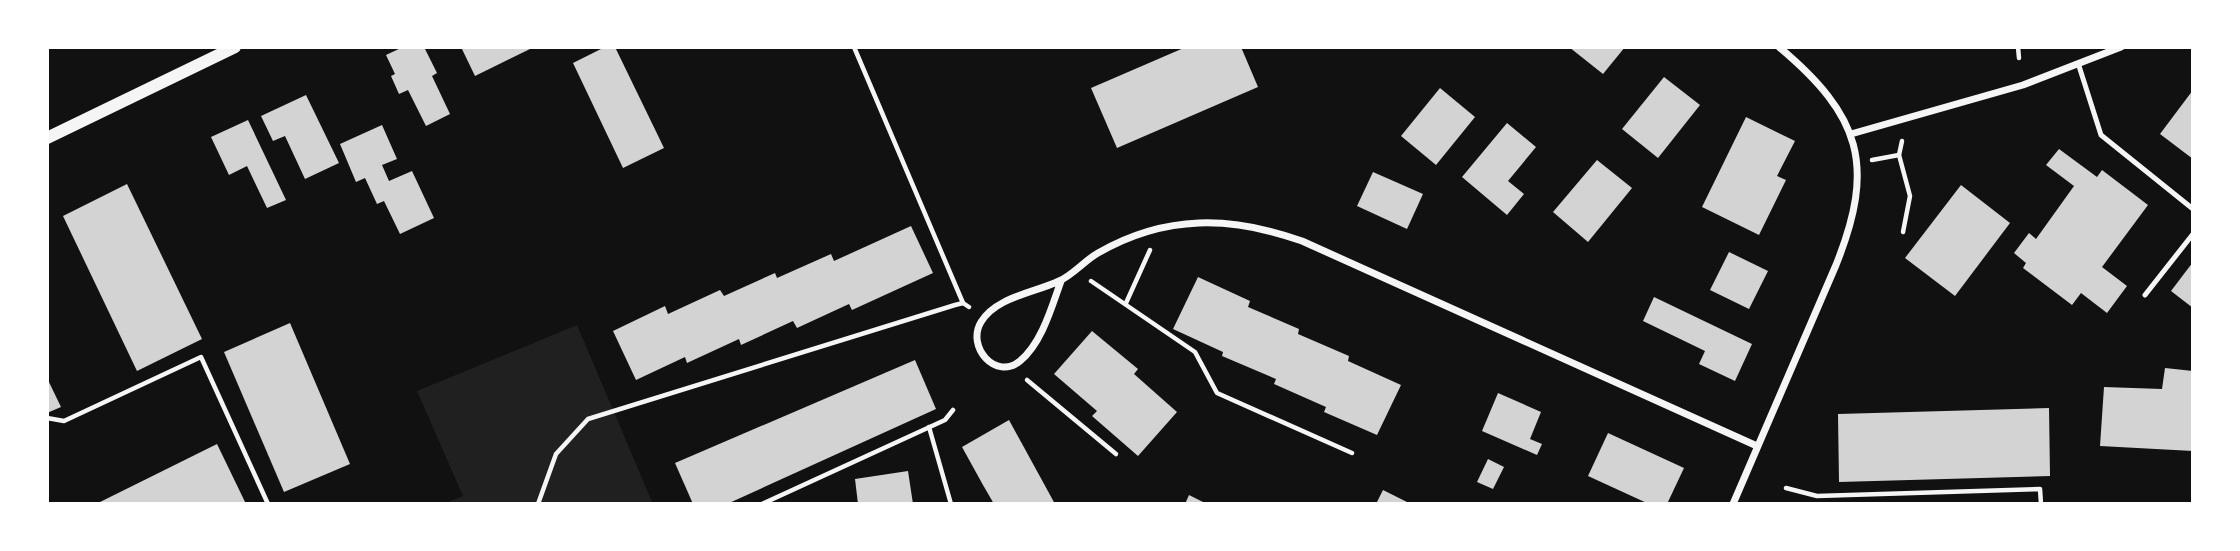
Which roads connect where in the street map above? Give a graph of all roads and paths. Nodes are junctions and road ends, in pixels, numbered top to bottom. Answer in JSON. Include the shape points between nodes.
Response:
{"nodes":[{"id":1,"x":235,"y":47,"type":"edge"},
{"id":2,"x":854,"y":47,"type":"edge"},
{"id":3,"x":1779,"y":47,"type":"edge"},
{"id":4,"x":2018,"y":47,"type":"edge"},
{"id":5,"x":2121,"y":47,"type":"edge"},
{"id":6,"x":2020,"y":58,"type":"dead end"},
{"id":7,"x":2079,"y":66,"type":"junction"},
{"id":8,"x":1851,"y":134,"type":"junction"},
{"id":9,"x":47,"y":138,"type":"edge"},
{"id":10,"x":1902,"y":141,"type":"dead end"},
{"id":11,"x":1899,"y":155,"type":"junction"},
{"id":12,"x":1876,"y":159,"type":"dead end"},
{"id":13,"x":2193,"y":209,"type":"edge"},
{"id":14,"x":1903,"y":232,"type":"dead end"},
{"id":15,"x":2193,"y":234,"type":"edge"},
{"id":16,"x":1150,"y":250,"type":"dead end"},
{"id":17,"x":1061,"y":281,"type":"junction"},
{"id":18,"x":1091,"y":281,"type":"dead end"},
{"id":19,"x":2146,"y":295,"type":"dead end"},
{"id":20,"x":963,"y":303,"type":"junction"},
{"id":21,"x":1126,"y":303,"type":"junction"},
{"id":22,"x":984,"y":317,"type":"junction"},
{"id":23,"x":1027,"y":379,"type":"dead end"},
{"id":24,"x":953,"y":410,"type":"dead end"},
{"id":25,"x":47,"y":418,"type":"edge"},
{"id":26,"x":929,"y":427,"type":"junction"},
{"id":27,"x":1756,"y":446,"type":"junction"},
{"id":28,"x":1352,"y":453,"type":"dead end"},
{"id":29,"x":1116,"y":454,"type":"dead end"},
{"id":30,"x":1786,"y":488,"type":"dead end"},
{"id":31,"x":268,"y":504,"type":"edge"},
{"id":32,"x":538,"y":504,"type":"edge"},
{"id":33,"x":762,"y":504,"type":"edge"},
{"id":34,"x":951,"y":504,"type":"edge"},
{"id":35,"x":1732,"y":504,"type":"edge"},
{"id":36,"x":2041,"y":504,"type":"edge"}],
"edges":[{"from":1,"to":9,"type":"street"},
{"from":2,"to":20,"type":"path"},
{"from":3,"to":8,"type":"street","via":[[1827,91]]},
{"from":4,"to":6,"type":"path"},
{"from":5,"to":7,"type":"street"},
{"from":7,"to":8,"type":"street"},
{"from":7,"to":13,"type":"lane","via":[[2101,135]]},
{"from":8,"to":27,"type":"street","via":[[1858,162],[1851,227]]},
{"from":10,"to":11,"type":"path"},
{"from":11,"to":12,"type":"path"},
{"from":11,"to":14,"type":"path","via":[[1910,196]]},
{"from":15,"to":19,"type":"lane"},
{"from":16,"to":21,"type":"path"},
{"from":17,"to":22,"type":"street","via":[[1022,294]]},
{"from":17,"to":22,"type":"street","via":[[1049,314],[1018,363],[1005,367],[982,355],[976,345],[976,329]]},
{"from":17,"to":27,"type":"street","via":[[1098,253],[1144,233],[1219,222],[1262,227]]},
{"from":18,"to":21,"type":"path"},
{"from":20,"to":22,"type":"path"},
{"from":20,"to":32,"type":"path","via":[[587,419],[556,454]]},
{"from":21,"to":28,"type":"path","via":[[1195,352],[1216,393]]},
{"from":23,"to":29,"type":"path"},
{"from":24,"to":26,"type":"path","via":[[945,420]]},
{"from":25,"to":31,"type":"path","via":[[64,421],[201,356]]},
{"from":26,"to":33,"type":"path"},
{"from":26,"to":34,"type":"path"},
{"from":27,"to":35,"type":"street"},
{"from":30,"to":36,"type":"path","via":[[1817,496],[2040,489]]}]}
